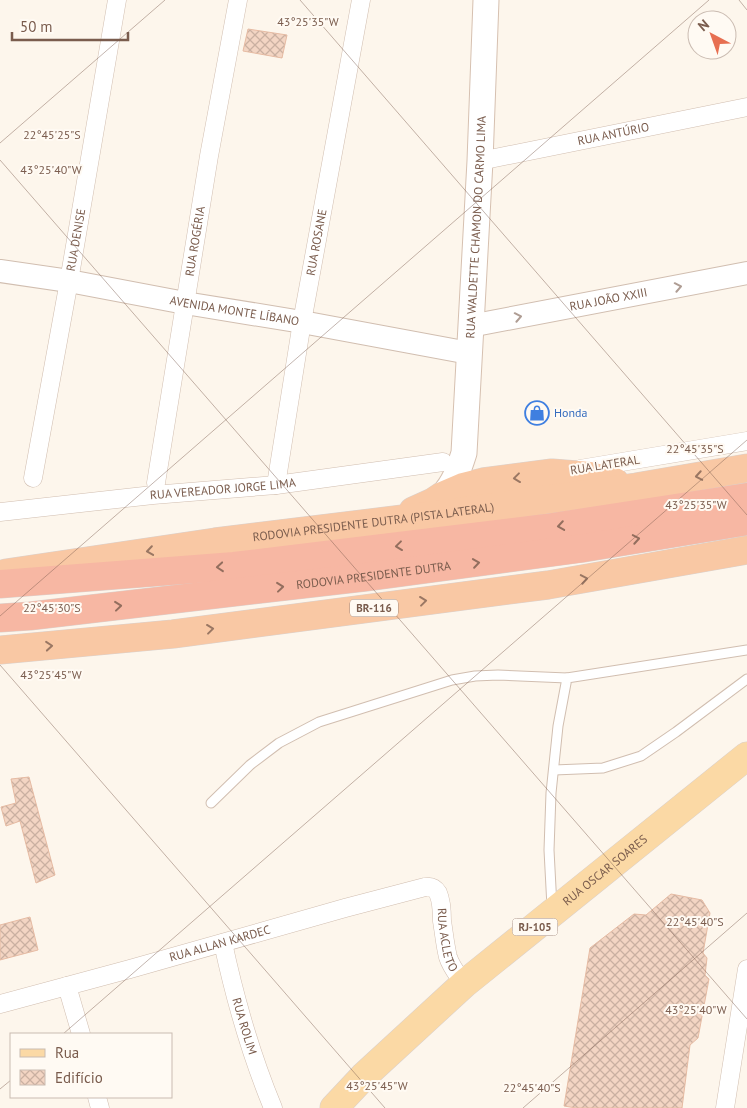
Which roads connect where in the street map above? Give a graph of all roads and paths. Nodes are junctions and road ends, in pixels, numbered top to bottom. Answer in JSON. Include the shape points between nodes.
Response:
{"nodes":[{"id":1,"x":117,"y":0,"type":"edge"},
{"id":2,"x":238,"y":0,"type":"edge"},
{"id":3,"x":361,"y":0,"type":"edge"},
{"id":4,"x":486,"y":0,"type":"edge"},
{"id":5,"x":747,"y":107,"type":"edge"},
{"id":6,"x":480,"y":161,"type":"junction"},
{"id":7,"x":0,"y":271,"type":"edge"},
{"id":8,"x":747,"y":273,"type":"edge"},
{"id":9,"x":69,"y":281,"type":"junction"},
{"id":10,"x":185,"y":302,"type":"junction"},
{"id":11,"x":302,"y":322,"type":"junction"},
{"id":12,"x":470,"y":326,"type":"junction"},
{"id":13,"x":469,"y":353,"type":"junction"},
{"id":14,"x":747,"y":441,"type":"edge"},
{"id":15,"x":454,"y":458,"type":"junction"},
{"id":16,"x":747,"y":468,"type":"edge"},
{"id":17,"x":552,"y":474,"type":"junction"},
{"id":18,"x":33,"y":478,"type":"dead end"},
{"id":19,"x":483,"y":482,"type":"junction"},
{"id":20,"x":156,"y":483,"type":"dead end"},
{"id":21,"x":276,"y":485,"type":"junction"},
{"id":22,"x":636,"y":487,"type":"junction"},
{"id":23,"x":442,"y":496,"type":"junction"},
{"id":24,"x":747,"y":497,"type":"edge"},
{"id":25,"x":0,"y":512,"type":"edge"},
{"id":26,"x":388,"y":521,"type":"junction"},
{"id":27,"x":747,"y":521,"type":"edge"},
{"id":28,"x":747,"y":550,"type":"edge"},
{"id":29,"x":0,"y":574,"type":"edge"},
{"id":30,"x":0,"y":584,"type":"edge"},
{"id":31,"x":0,"y":618,"type":"edge"},
{"id":32,"x":747,"y":650,"type":"edge"},
{"id":33,"x":7,"y":653,"type":"edge"},
{"id":34,"x":567,"y":678,"type":"junction"},
{"id":35,"x":747,"y":679,"type":"edge"},
{"id":36,"x":747,"y":756,"type":"edge"},
{"id":37,"x":554,"y":770,"type":"junction"},
{"id":38,"x":211,"y":802,"type":"dead end"},
{"id":39,"x":437,"y":891,"type":"joint"},
{"id":40,"x":553,"y":913,"type":"junction"},
{"id":41,"x":224,"y":943,"type":"junction"},
{"id":42,"x":747,"y":969,"type":"edge"},
{"id":43,"x":464,"y":984,"type":"junction"},
{"id":44,"x":67,"y":986,"type":"junction"},
{"id":45,"x":0,"y":1004,"type":"edge"},
{"id":46,"x":81,"y":1033,"type":"edge"},
{"id":47,"x":273,"y":1108,"type":"edge"},
{"id":48,"x":334,"y":1108,"type":"edge"},
{"id":49,"x":725,"y":1108,"type":"edge"}],
"edges":[{"from":1,"to":9,"type":"street","name":"RUA DENISE"},
{"from":2,"to":10,"type":"street","name":"RUA ROGÉRIA","via":[[208,156]]},
{"from":3,"to":11,"type":"street","name":"RUA ROSANE"},
{"from":4,"to":6,"type":"main road","name":"RUA WALDETTE CHAMON DO CARMO LIMA"},
{"from":5,"to":6,"type":"street","name":"RUA ANTÚRIO"},
{"from":6,"to":12,"type":"main road","name":"RUA WALDETTE CHAMON DO CARMO LIMA"},
{"from":7,"to":9,"type":"street","name":"AVENIDA MONTE LÍBANO"},
{"from":12,"to":8,"type":"street","name":"RUA JOÃO XXIII","one_way":true},
{"from":9,"to":10,"type":"street","name":"AVENIDA MONTE LÍBANO"},
{"from":9,"to":18,"type":"street","name":"RUA DENISE"},
{"from":10,"to":11,"type":"street","name":"AVENIDA MONTE LÍBANO"},
{"from":10,"to":20,"type":"street","name":"RUA ROGÉRIA"},
{"from":11,"to":13,"type":"street","name":"AVENIDA MONTE LÍBANO"},
{"from":11,"to":21,"type":"street","name":"RUA ROSANE"},
{"from":12,"to":13,"type":"main road","name":"RUA WALDETTE CHAMON DO CARMO LIMA"},
{"from":13,"to":15,"type":"main road","name":"RUA WALDETTE CHAMON DO CARMO LIMA"},
{"from":14,"to":17,"type":"street","name":"RUA LATERAL"},
{"from":15,"to":19,"type":"main road","name":"RUA WALDETTE CHAMON DO CARMO LIMA","via":[[473,477]]},
{"from":15,"to":21,"type":"street","name":"RUA VEREADOR JORGE LIMA"},
{"from":15,"to":23,"type":"main road","name":"RUA WALDETTE CHAMON DO CARMO LIMA","via":[[458,472]]},
{"from":16,"to":22,"type":"highway","name":"RODOVIA PRESIDENTE DUTRA (PISTA LATERAL)","one_way":true},
{"from":17,"to":19,"type":"highway","one_way":true},
{"from":17,"to":22,"type":"highway","via":[[590,476]]},
{"from":19,"to":23,"type":"highway"},
{"from":21,"to":25,"type":"street","name":"RUA VEREADOR JORGE LIMA"},
{"from":22,"to":26,"type":"highway","name":"RODOVIA PRESIDENTE DUTRA (PISTA LATERAL)"},
{"from":23,"to":26,"type":"highway"},
{"from":24,"to":30,"type":"highway","one_way":true,"via":[[546,528],[234,566]]},
{"from":26,"to":29,"type":"highway","name":"RODOVIA PRESIDENTE DUTRA (PISTA LATERAL)","one_way":true,"via":[[215,542]]},
{"from":31,"to":27,"type":"highway","name":"RODOVIA PRESIDENTE DUTRA","one_way":true,"via":[[376,576],[584,548]]},
{"from":33,"to":28,"type":"highway","number":"BR-116","one_way":true,"via":[[538,586]]},
{"from":32,"to":34,"type":"lane"},
{"from":34,"to":37,"type":"lane"},
{"from":34,"to":38,"type":"lane","via":[[498,675],[452,680],[319,722],[279,743]]},
{"from":35,"to":37,"type":"lane","via":[[641,756],[603,768]]},
{"from":36,"to":40,"type":"main road","name":"RUA OSCAR SOARES","number":"RJ-105"},
{"from":37,"to":40,"type":"lane","via":[[549,850]]},
{"from":39,"to":41,"type":"street","name":"RUA ALLAN KARDEC","via":[[430,886],[425,887]]},
{"from":39,"to":43,"type":"street","name":"RUA ACLETO","via":[[450,964]]},
{"from":40,"to":43,"type":"main road","name":"RUA OSCAR SOARES","number":"RJ-105"},
{"from":41,"to":44,"type":"street","name":"RUA ALLAN KARDEC"},
{"from":41,"to":47,"type":"street","name":"RUA ROLIM","via":[[242,1018]]},
{"from":42,"to":49,"type":"street"},
{"from":43,"to":48,"type":"main road","name":"RUA OSCAR SOARES","number":"RJ-105"},
{"from":44,"to":45,"type":"street","name":"RUA ALLAN KARDEC"},
{"from":44,"to":46,"type":"street"}]}
